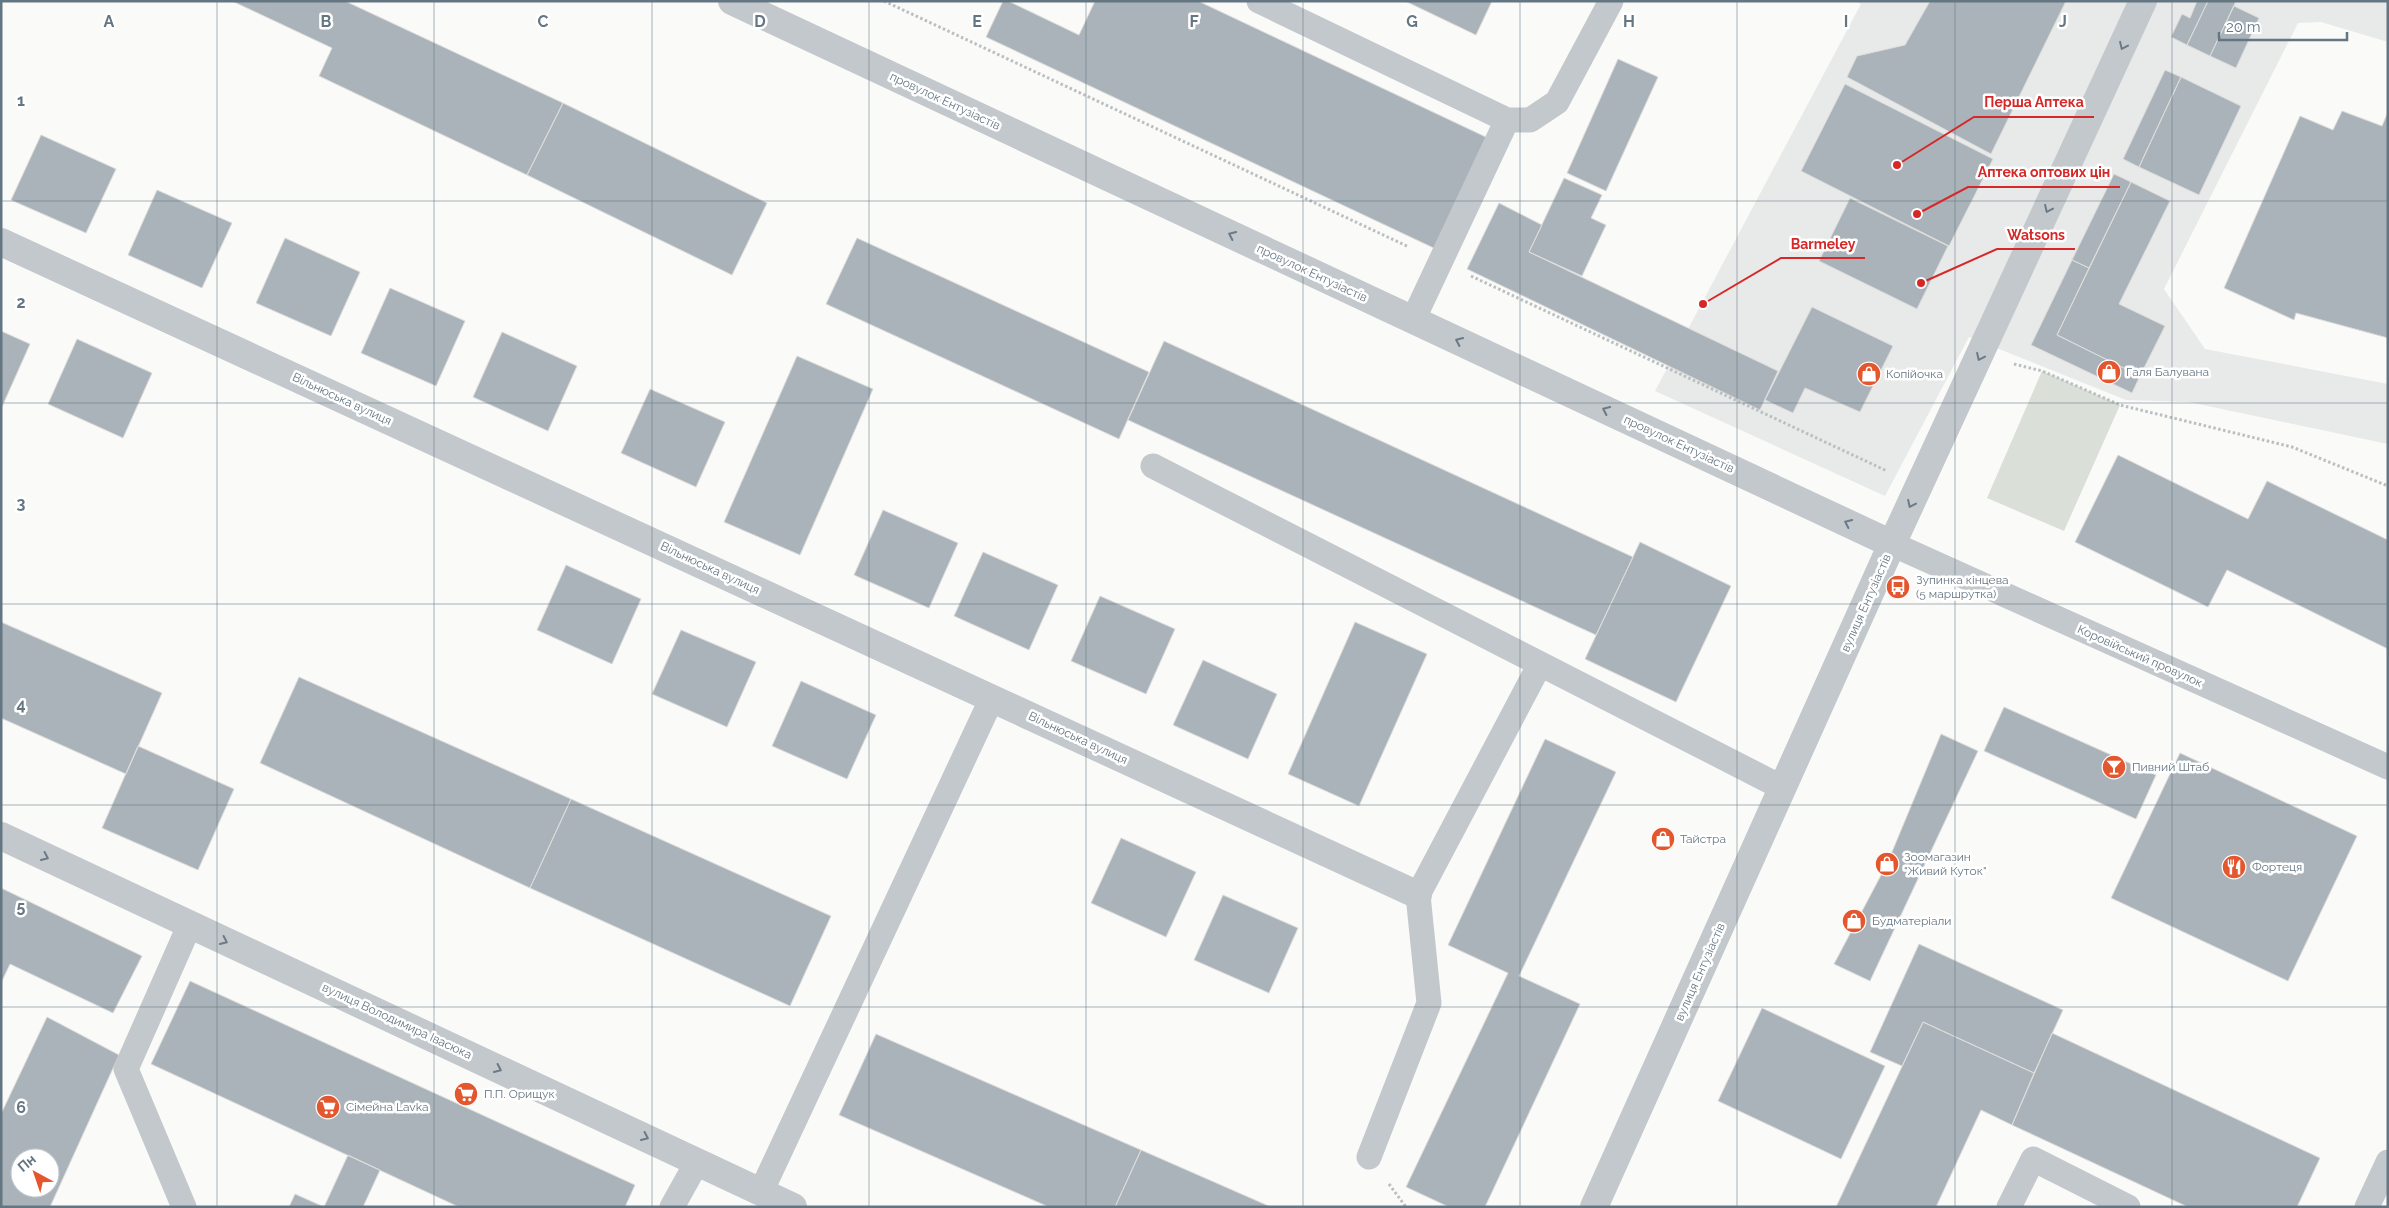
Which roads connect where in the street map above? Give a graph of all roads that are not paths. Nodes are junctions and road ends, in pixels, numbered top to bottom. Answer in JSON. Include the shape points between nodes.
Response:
{"nodes":[{"id":1,"x":732,"y":1,"type":"edge"},
{"id":2,"x":1259,"y":1,"type":"edge"},
{"id":3,"x":1610,"y":1,"type":"edge"},
{"id":4,"x":2143,"y":1,"type":"edge"},
{"id":5,"x":1507,"y":120,"type":"junction"},
{"id":6,"x":1,"y":242,"type":"edge"},
{"id":7,"x":1413,"y":320,"type":"junction"},
{"id":8,"x":1153,"y":466,"type":"dead end"},
{"id":9,"x":1892,"y":544,"type":"junction"},
{"id":10,"x":1540,"y":664,"type":"junction"},
{"id":11,"x":992,"y":698,"type":"junction"},
{"id":12,"x":2388,"y":767,"type":"edge"},
{"id":13,"x":1783,"y":788,"type":"junction"},
{"id":14,"x":1,"y":836,"type":"edge"},
{"id":15,"x":1418,"y":895,"type":"junction"},
{"id":16,"x":190,"y":924,"type":"junction"},
{"id":17,"x":1369,"y":1157,"type":"dead end"},
{"id":18,"x":697,"y":1162,"type":"junction"},
{"id":19,"x":2388,"y":1162,"type":"edge"},
{"id":20,"x":761,"y":1192,"type":"junction"},
{"id":21,"x":184,"y":1207,"type":"edge"},
{"id":22,"x":672,"y":1207,"type":"edge"},
{"id":23,"x":793,"y":1207,"type":"edge"},
{"id":24,"x":1594,"y":1207,"type":"edge"},
{"id":25,"x":2009,"y":1207,"type":"edge"},
{"id":26,"x":2128,"y":1207,"type":"edge"},
{"id":27,"x":2367,"y":1207,"type":"edge"}],
"edges":[{"from":7,"to":1,"type":"street","name":"провулок Ентузіастів","one_way":true},
{"from":2,"to":5,"type":"lane"},
{"from":3,"to":5,"type":"lane","via":[[1557,102],[1530,120]]},
{"from":4,"to":9,"type":"street","name":"вулиця Ентузіастів","one_way":true},
{"from":5,"to":7,"type":"lane"},
{"from":6,"to":11,"type":"street","name":"Вільнюська вулиця"},
{"from":9,"to":7,"type":"street","name":"провулок Ентузіастів","one_way":true},
{"from":8,"to":10,"type":"lane"},
{"from":9,"to":12,"type":"lane","name":"Коровійський провулок"},
{"from":9,"to":13,"type":"street","name":"вулиця Ентузіастів"},
{"from":10,"to":13,"type":"lane"},
{"from":10,"to":15,"type":"lane"},
{"from":11,"to":15,"type":"street","name":"Вільнюська вулиця"},
{"from":11,"to":20,"type":"lane"},
{"from":13,"to":24,"type":"street","name":"вулиця Ентузіастів"},
{"from":14,"to":16,"type":"street","name":"вулиця Володимира Івасюка","one_way":true},
{"from":15,"to":17,"type":"lane","via":[[1429,1002]]},
{"from":16,"to":18,"type":"street","name":"вулиця Володимира Івасюка","one_way":true},
{"from":16,"to":21,"type":"lane","via":[[126,1069]]},
{"from":18,"to":20,"type":"street","name":"вулиця Володимира Івасюка"},
{"from":18,"to":22,"type":"lane"},
{"from":19,"to":27,"type":"lane"},
{"from":20,"to":23,"type":"street","name":"вулиця Володимира Івасюка"},
{"from":25,"to":26,"type":"lane","via":[[2033,1159]]}]}
